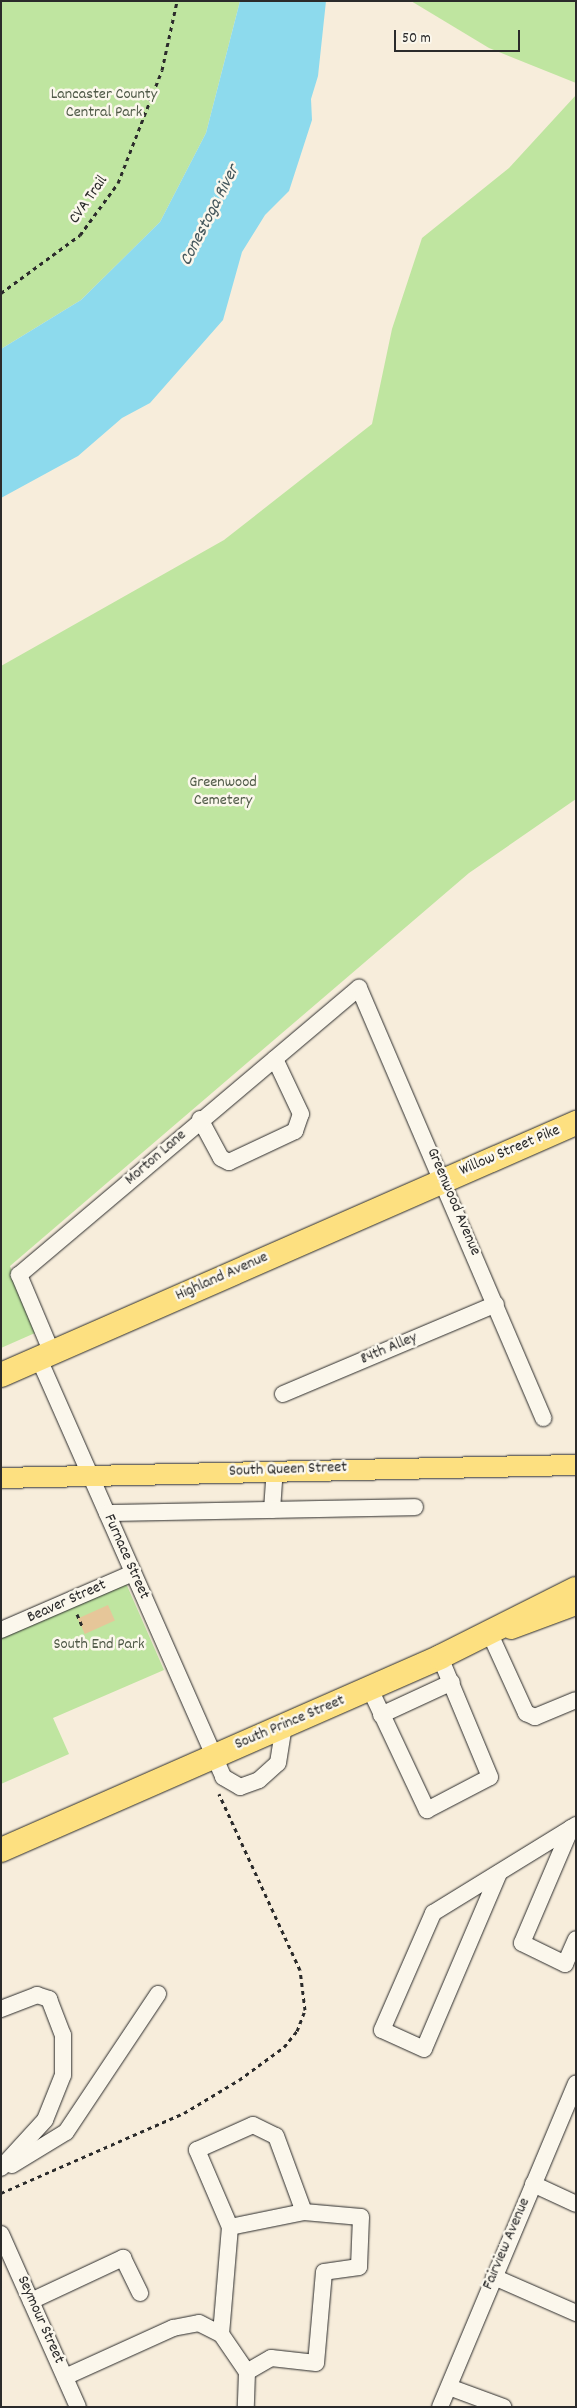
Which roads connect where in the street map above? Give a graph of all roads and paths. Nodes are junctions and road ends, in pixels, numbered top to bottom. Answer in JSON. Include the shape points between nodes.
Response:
{"nodes":[{"id":1,"x":177,"y":1,"type":"edge"},
{"id":2,"x":1,"y":293,"type":"edge"},
{"id":3,"x":358,"y":988,"type":"joint"},
{"id":4,"x":275,"y":1059,"type":"junction"},
{"id":5,"x":200,"y":1119,"type":"junction"},
{"id":6,"x":576,"y":1123,"type":"edge"},
{"id":7,"x":444,"y":1180,"type":"junction"},
{"id":8,"x":496,"y":1304,"type":"junction"},
{"id":9,"x":46,"y":1356,"type":"junction"},
{"id":10,"x":1,"y":1375,"type":"edge"},
{"id":11,"x":282,"y":1394,"type":"dead end"},
{"id":12,"x":543,"y":1418,"type":"dead end"},
{"id":13,"x":576,"y":1465,"type":"edge"},
{"id":14,"x":275,"y":1471,"type":"junction"},
{"id":15,"x":90,"y":1476,"type":"junction"},
{"id":16,"x":1,"y":1478,"type":"edge"},
{"id":17,"x":415,"y":1507,"type":"dead end"},
{"id":18,"x":272,"y":1510,"type":"junction"},
{"id":19,"x":107,"y":1513,"type":"junction"},
{"id":20,"x":133,"y":1573,"type":"junction"},
{"id":21,"x":576,"y":1588,"type":"edge"},
{"id":22,"x":576,"y":1606,"type":"edge"},
{"id":23,"x":74,"y":1609,"type":"dead end"},
{"id":24,"x":82,"y":1626,"type":"dead end"},
{"id":25,"x":1,"y":1630,"type":"edge"},
{"id":26,"x":490,"y":1634,"type":"junction"},
{"id":27,"x":440,"y":1657,"type":"junction"},
{"id":28,"x":452,"y":1682,"type":"junction"},
{"id":29,"x":370,"y":1688,"type":"junction"},
{"id":30,"x":576,"y":1700,"type":"edge"},
{"id":31,"x":381,"y":1715,"type":"junction"},
{"id":32,"x":284,"y":1725,"type":"junction"},
{"id":33,"x":214,"y":1756,"type":"junction"},
{"id":34,"x":217,"y":1788,"type":"dead end"},
{"id":35,"x":574,"y":1826,"type":"edge"},
{"id":36,"x":1,"y":1850,"type":"edge"},
{"id":37,"x":498,"y":1873,"type":"junction"},
{"id":38,"x":576,"y":1939,"type":"edge"},
{"id":39,"x":158,"y":1994,"type":"dead end"},
{"id":40,"x":1,"y":2009,"type":"edge"},
{"id":41,"x":575,"y":2089,"type":"edge"},
{"id":42,"x":1,"y":2170,"type":"edge"},
{"id":43,"x":532,"y":2184,"type":"junction"},
{"id":44,"x":1,"y":2193,"type":"edge"},
{"id":45,"x":576,"y":2204,"type":"edge"},
{"id":46,"x":304,"y":2212,"type":"junction"},
{"id":47,"x":230,"y":2227,"type":"junction"},
{"id":48,"x":1,"y":2234,"type":"edge"},
{"id":49,"x":494,"y":2276,"type":"junction"},
{"id":50,"x":140,"y":2293,"type":"dead end"},
{"id":51,"x":32,"y":2301,"type":"junction"},
{"id":52,"x":576,"y":2313,"type":"edge"},
{"id":53,"x":221,"y":2334,"type":"junction"},
{"id":54,"x":247,"y":2372,"type":"junction"},
{"id":55,"x":65,"y":2377,"type":"junction"},
{"id":56,"x":449,"y":2387,"type":"junction"},
{"id":57,"x":78,"y":2407,"type":"edge"},
{"id":58,"x":246,"y":2407,"type":"edge"},
{"id":59,"x":440,"y":2407,"type":"edge"},
{"id":60,"x":503,"y":2407,"type":"edge"}],
"edges":[{"from":1,"to":2,"type":"path","name":"CVA Trail","via":[[162,70],[118,182],[80,235]]},
{"from":3,"to":4,"type":"street","name":"Morton Lane"},
{"from":3,"to":7,"type":"street","name":"Greenwood Avenue"},
{"from":4,"to":5,"type":"street","name":"Morton Lane"},
{"from":4,"to":5,"type":"street","via":[[301,1114],[295,1131],[229,1162],[221,1158]]},
{"from":5,"to":9,"type":"street","name":"Morton Lane","via":[[19,1275]]},
{"from":6,"to":7,"type":"highway","name":"Willow Street Pike"},
{"from":7,"to":8,"type":"street","name":"Greenwood Avenue"},
{"from":7,"to":9,"type":"highway","name":"Highland Avenue"},
{"from":8,"to":11,"type":"street","name":"84th Alley"},
{"from":8,"to":12,"type":"street","name":"Greenwood Avenue"},
{"from":9,"to":10,"type":"highway","name":"Highland Avenue"},
{"from":9,"to":15,"type":"street","name":"Furnace Street"},
{"from":13,"to":14,"type":"main road","name":"South Queen Street"},
{"from":14,"to":15,"type":"main road","name":"South Queen Street"},
{"from":14,"to":18,"type":"street"},
{"from":15,"to":16,"type":"main road","name":"South Queen Street"},
{"from":15,"to":19,"type":"street","name":"Furnace Street"},
{"from":17,"to":18,"type":"street"},
{"from":18,"to":19,"type":"street"},
{"from":19,"to":20,"type":"street","name":"Furnace Street"},
{"from":20,"to":25,"type":"street","name":"Beaver Street"},
{"from":20,"to":33,"type":"street","name":"Furnace Street"},
{"from":21,"to":26,"type":"highway","name":"South Prince Street"},
{"from":22,"to":26,"type":"main road"},
{"from":23,"to":24,"type":"path"},
{"from":26,"to":27,"type":"highway","name":"South Prince Street"},
{"from":26,"to":30,"type":"street","via":[[526,1713],[535,1717]]},
{"from":27,"to":28,"type":"street"},
{"from":27,"to":29,"type":"highway","name":"South Prince Street"},
{"from":28,"to":31,"type":"street"},
{"from":28,"to":31,"type":"street","via":[[490,1776],[427,1810]]},
{"from":29,"to":31,"type":"street"},
{"from":29,"to":32,"type":"highway","name":"South Prince Street"},
{"from":32,"to":33,"type":"highway","name":"South Prince Street"},
{"from":32,"to":33,"type":"street","name":"Furnace Street","via":[[278,1763],[259,1780],[240,1787],[223,1777]]},
{"from":33,"to":36,"type":"highway","name":"South Prince Street"},
{"from":34,"to":44,"type":"path","via":[[300,1970],[305,2010],[297,2031],[284,2047],[239,2080],[184,2112]]},
{"from":35,"to":37,"type":"street"},
{"from":35,"to":38,"type":"street","via":[[522,1943],[565,1964]]},
{"from":37,"to":37,"type":"street","via":[[433,1913],[382,2030],[424,2049]]},
{"from":39,"to":42,"type":"street","via":[[66,2132]]},
{"from":40,"to":42,"type":"street","via":[[37,1995],[49,1999],[63,2035],[63,2075],[44,2120]]},
{"from":41,"to":43,"type":"street","name":"Fairview Avenue"},
{"from":43,"to":45,"type":"street"},
{"from":43,"to":49,"type":"street","name":"Fairview Avenue"},
{"from":46,"to":47,"type":"street"},
{"from":46,"to":47,"type":"street","via":[[276,2136],[253,2125],[197,2150]]},
{"from":46,"to":54,"type":"street","via":[[361,2217],[360,2268],[324,2272],[316,2363],[271,2358]]},
{"from":47,"to":53,"type":"street"},
{"from":48,"to":51,"type":"street","name":"Seymour Street"},
{"from":49,"to":52,"type":"street"},
{"from":49,"to":56,"type":"street","name":"Fairview Avenue"},
{"from":50,"to":51,"type":"street","via":[[123,2258]]},
{"from":51,"to":55,"type":"street","name":"Seymour Street"},
{"from":53,"to":54,"type":"street"},
{"from":53,"to":55,"type":"street","via":[[199,2323],[173,2328]]},
{"from":54,"to":58,"type":"street"},
{"from":55,"to":57,"type":"street","name":"Seymour Street"},
{"from":56,"to":59,"type":"street","name":"Fairview Avenue"},
{"from":56,"to":60,"type":"street"}]}
